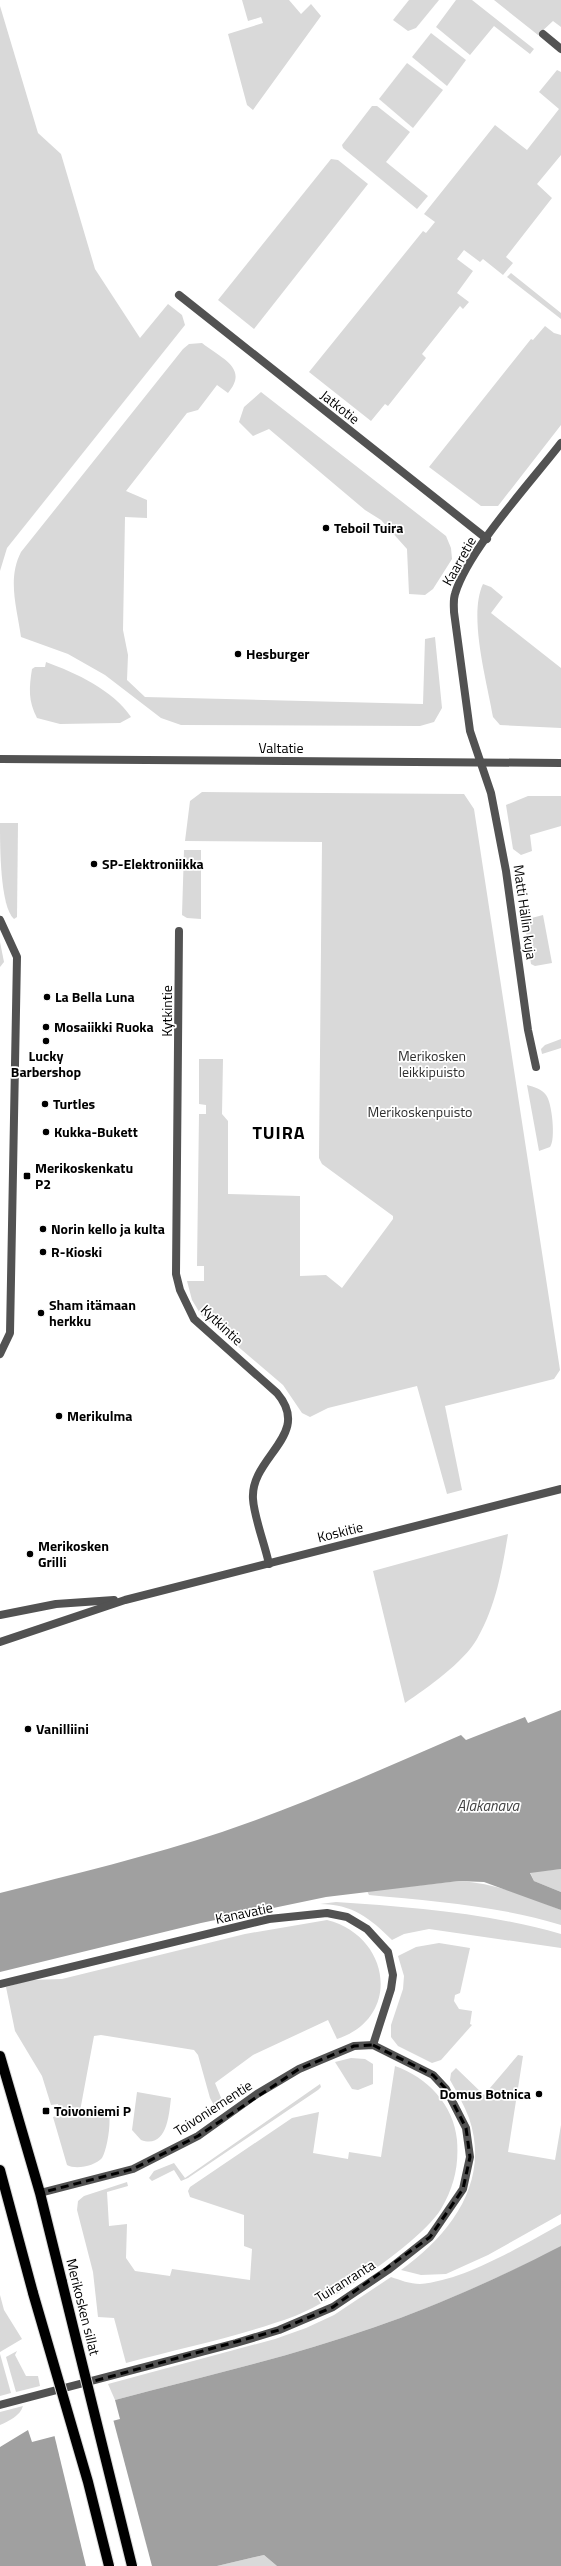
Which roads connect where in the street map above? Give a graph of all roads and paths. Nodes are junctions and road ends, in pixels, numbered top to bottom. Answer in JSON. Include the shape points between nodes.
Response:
{"nodes":[{"id":1,"x":543,"y":34,"type":"dead end"},
{"id":2,"x":561,"y":49,"type":"edge"},
{"id":3,"x":179,"y":294,"type":"dead end"},
{"id":4,"x":561,"y":443,"type":"edge"},
{"id":5,"x":486,"y":539,"type":"junction"},
{"id":6,"x":0,"y":759,"type":"edge"},
{"id":7,"x":480,"y":762,"type":"junction"},
{"id":8,"x":561,"y":763,"type":"edge"},
{"id":9,"x":0,"y":920,"type":"edge"},
{"id":10,"x":179,"y":930,"type":"dead end"},
{"id":11,"x":536,"y":1067,"type":"dead end"},
{"id":12,"x":0,"y":1354,"type":"edge"},
{"id":13,"x":561,"y":1489,"type":"edge"},
{"id":14,"x":269,"y":1564,"type":"junction"},
{"id":15,"x":125,"y":1600,"type":"junction"},
{"id":16,"x":0,"y":1616,"type":"edge"},
{"id":17,"x":0,"y":1642,"type":"edge"},
{"id":18,"x":0,"y":1984,"type":"edge"},
{"id":19,"x":373,"y":2045,"type":"junction"},
{"id":20,"x":0,"y":2056,"type":"edge"},
{"id":21,"x":0,"y":2170,"type":"edge"},
{"id":22,"x":40,"y":2193,"type":"junction"},
{"id":23,"x":3,"y":2197,"type":"edge"},
{"id":24,"x":0,"y":2405,"type":"edge"},
{"id":25,"x":109,"y":2566,"type":"edge"},
{"id":26,"x":132,"y":2566,"type":"edge"}],
"edges":[{"from":1,"to":2,"type":"street"},
{"from":3,"to":5,"type":"street","name":"Jatkotie"},
{"from":4,"to":5,"type":"street","name":"Kaarretie"},
{"from":5,"to":7,"type":"street","name":"Kaarretie","via":[[459,582],[454,596],[470,731]]},
{"from":6,"to":7,"type":"street","name":"Valtatie"},
{"from":7,"to":8,"type":"street","name":"Valtatie"},
{"from":7,"to":11,"type":"street","name":"Matti Hällin kuja","via":[[491,793],[506,872],[528,1030]]},
{"from":9,"to":12,"type":"street","via":[[17,957],[10,1333]]},
{"from":10,"to":14,"type":"street","name":"Kytkintie","via":[[176,1274],[180,1290],[194,1319],[277,1393],[286,1403],[290,1413],[280,1442],[256,1479],[253,1498]]},
{"from":13,"to":14,"type":"street","name":"Koskitie"},
{"from":14,"to":15,"type":"street","name":"Koskitie"},
{"from":15,"to":16,"type":"street","name":"Koskitie","via":[[56,1604]]},
{"from":15,"to":17,"type":"street","name":"Koskitie"},
{"from":18,"to":19,"type":"street","name":"Kanavatie","via":[[269,1919],[328,1913],[347,1917],[368,1929],[388,1952],[393,1975],[391,1989]]},
{"from":19,"to":22,"type":"street","name":"Toivoniementie","via":[[354,2046],[299,2068],[198,2136],[133,2169]]},
{"from":19,"to":24,"type":"street","name":"Tuiranranta","via":[[433,2075],[446,2089],[466,2128],[470,2157],[463,2189],[430,2237],[388,2270],[333,2307],[279,2330]]},
{"from":20,"to":22,"type":"main road","name":"Merikosken sillat"},
{"from":21,"to":23,"type":"main road"},
{"from":22,"to":26,"type":"main road","name":"Merikosken sillat","bridge":true},
{"from":23,"to":25,"type":"main road","bridge":true,"via":[[88,2482]]}]}
